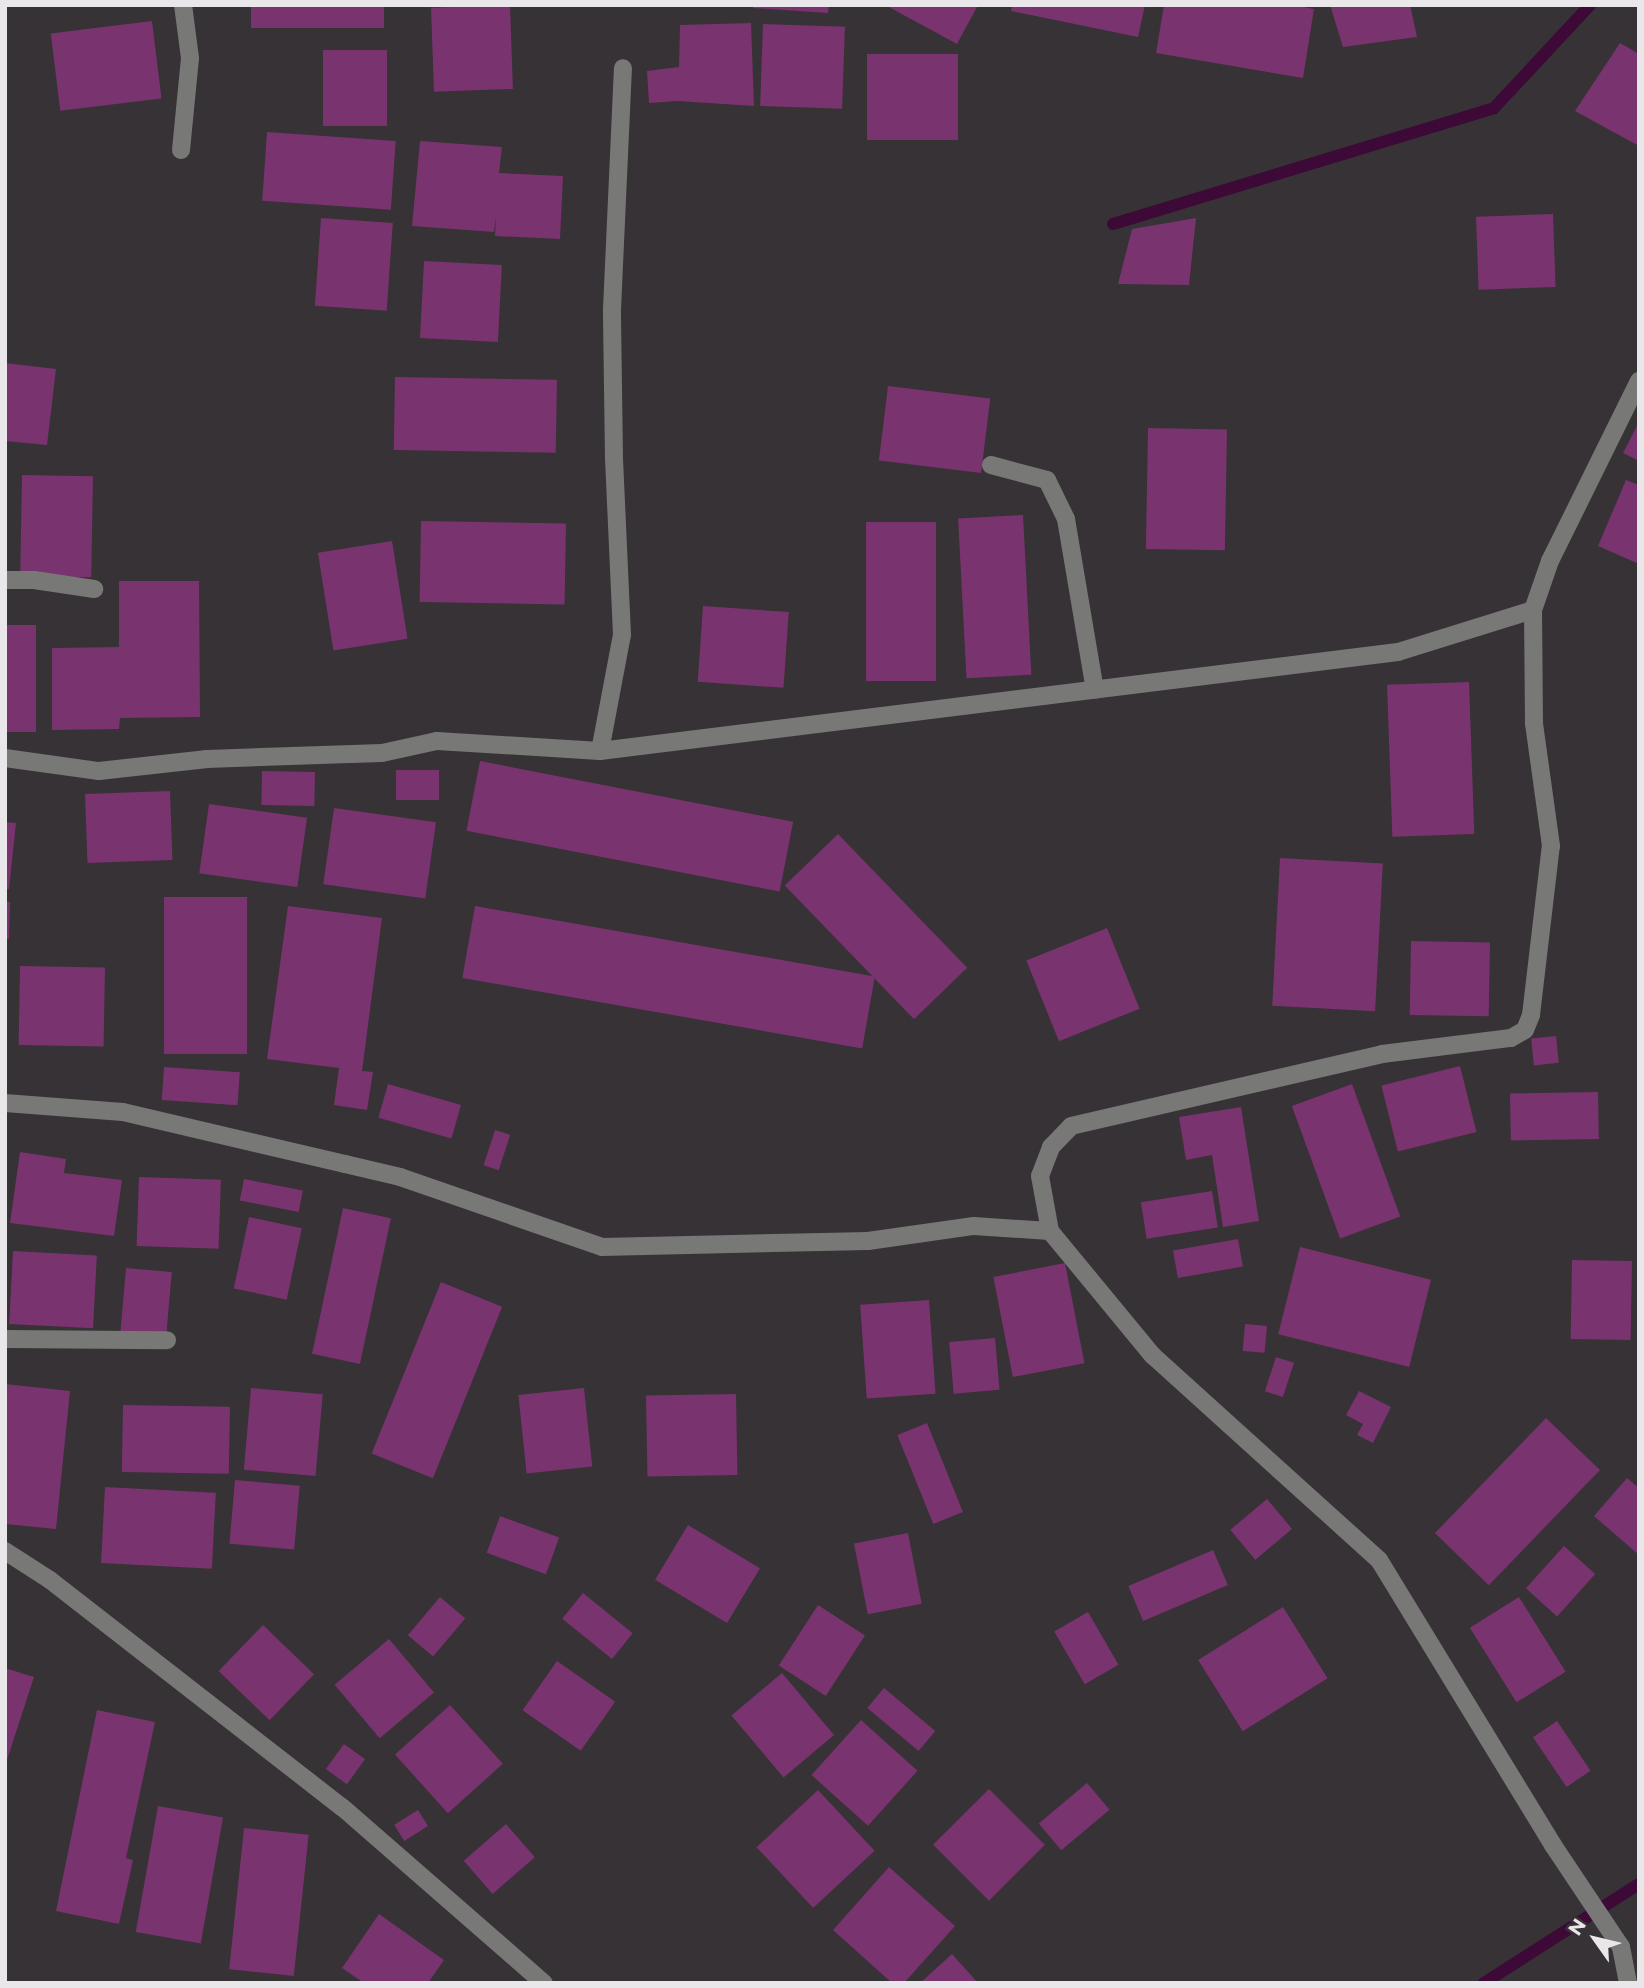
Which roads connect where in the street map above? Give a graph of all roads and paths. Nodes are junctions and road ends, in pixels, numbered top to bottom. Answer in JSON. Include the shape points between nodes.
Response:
{"nodes":[{"id":1,"x":183,"y":5,"type":"edge"},
{"id":2,"x":623,"y":68,"type":"dead end"},
{"id":3,"x":181,"y":149,"type":"dead end"},
{"id":4,"x":1639,"y":382,"type":"edge"},
{"id":5,"x":991,"y":465,"type":"dead end"},
{"id":6,"x":5,"y":580,"type":"edge"},
{"id":7,"x":94,"y":589,"type":"dead end"},
{"id":8,"x":1533,"y":610,"type":"junction"},
{"id":9,"x":1095,"y":690,"type":"junction"},
{"id":10,"x":600,"y":751,"type":"junction"},
{"id":11,"x":5,"y":758,"type":"edge"},
{"id":12,"x":5,"y":1104,"type":"edge"},
{"id":13,"x":1050,"y":1231,"type":"junction"},
{"id":14,"x":5,"y":1339,"type":"edge"},
{"id":15,"x":167,"y":1340,"type":"dead end"},
{"id":16,"x":5,"y":1551,"type":"edge"},
{"id":17,"x":544,"y":1983,"type":"edge"},
{"id":18,"x":1628,"y":1983,"type":"edge"}],
"edges":[{"from":1,"to":3,"type":"street","via":[[190,58]]},
{"from":2,"to":10,"type":"street","via":[[612,309],[622,635]]},
{"from":4,"to":8,"type":"street","via":[[1550,561]]},
{"from":5,"to":9,"type":"street","via":[[1047,480],[1066,519]]},
{"from":6,"to":7,"type":"street"},
{"from":8,"to":9,"type":"street","via":[[1398,652]]},
{"from":8,"to":13,"type":"street","via":[[1534,723],[1551,846],[1531,1015],[1525,1030],[1511,1038],[1382,1054],[1071,1126],[1051,1147],[1040,1176]]},
{"from":9,"to":10,"type":"street"},
{"from":10,"to":11,"type":"street","via":[[437,741],[382,753],[207,760],[99,771]]},
{"from":12,"to":13,"type":"street","via":[[123,1112],[400,1177],[602,1247],[868,1241],[974,1226]]},
{"from":13,"to":18,"type":"street","via":[[1153,1356],[1379,1560],[1553,1845],[1621,1947]]},
{"from":14,"to":15,"type":"street"},
{"from":16,"to":17,"type":"street","via":[[50,1580],[342,1807]]}]}
